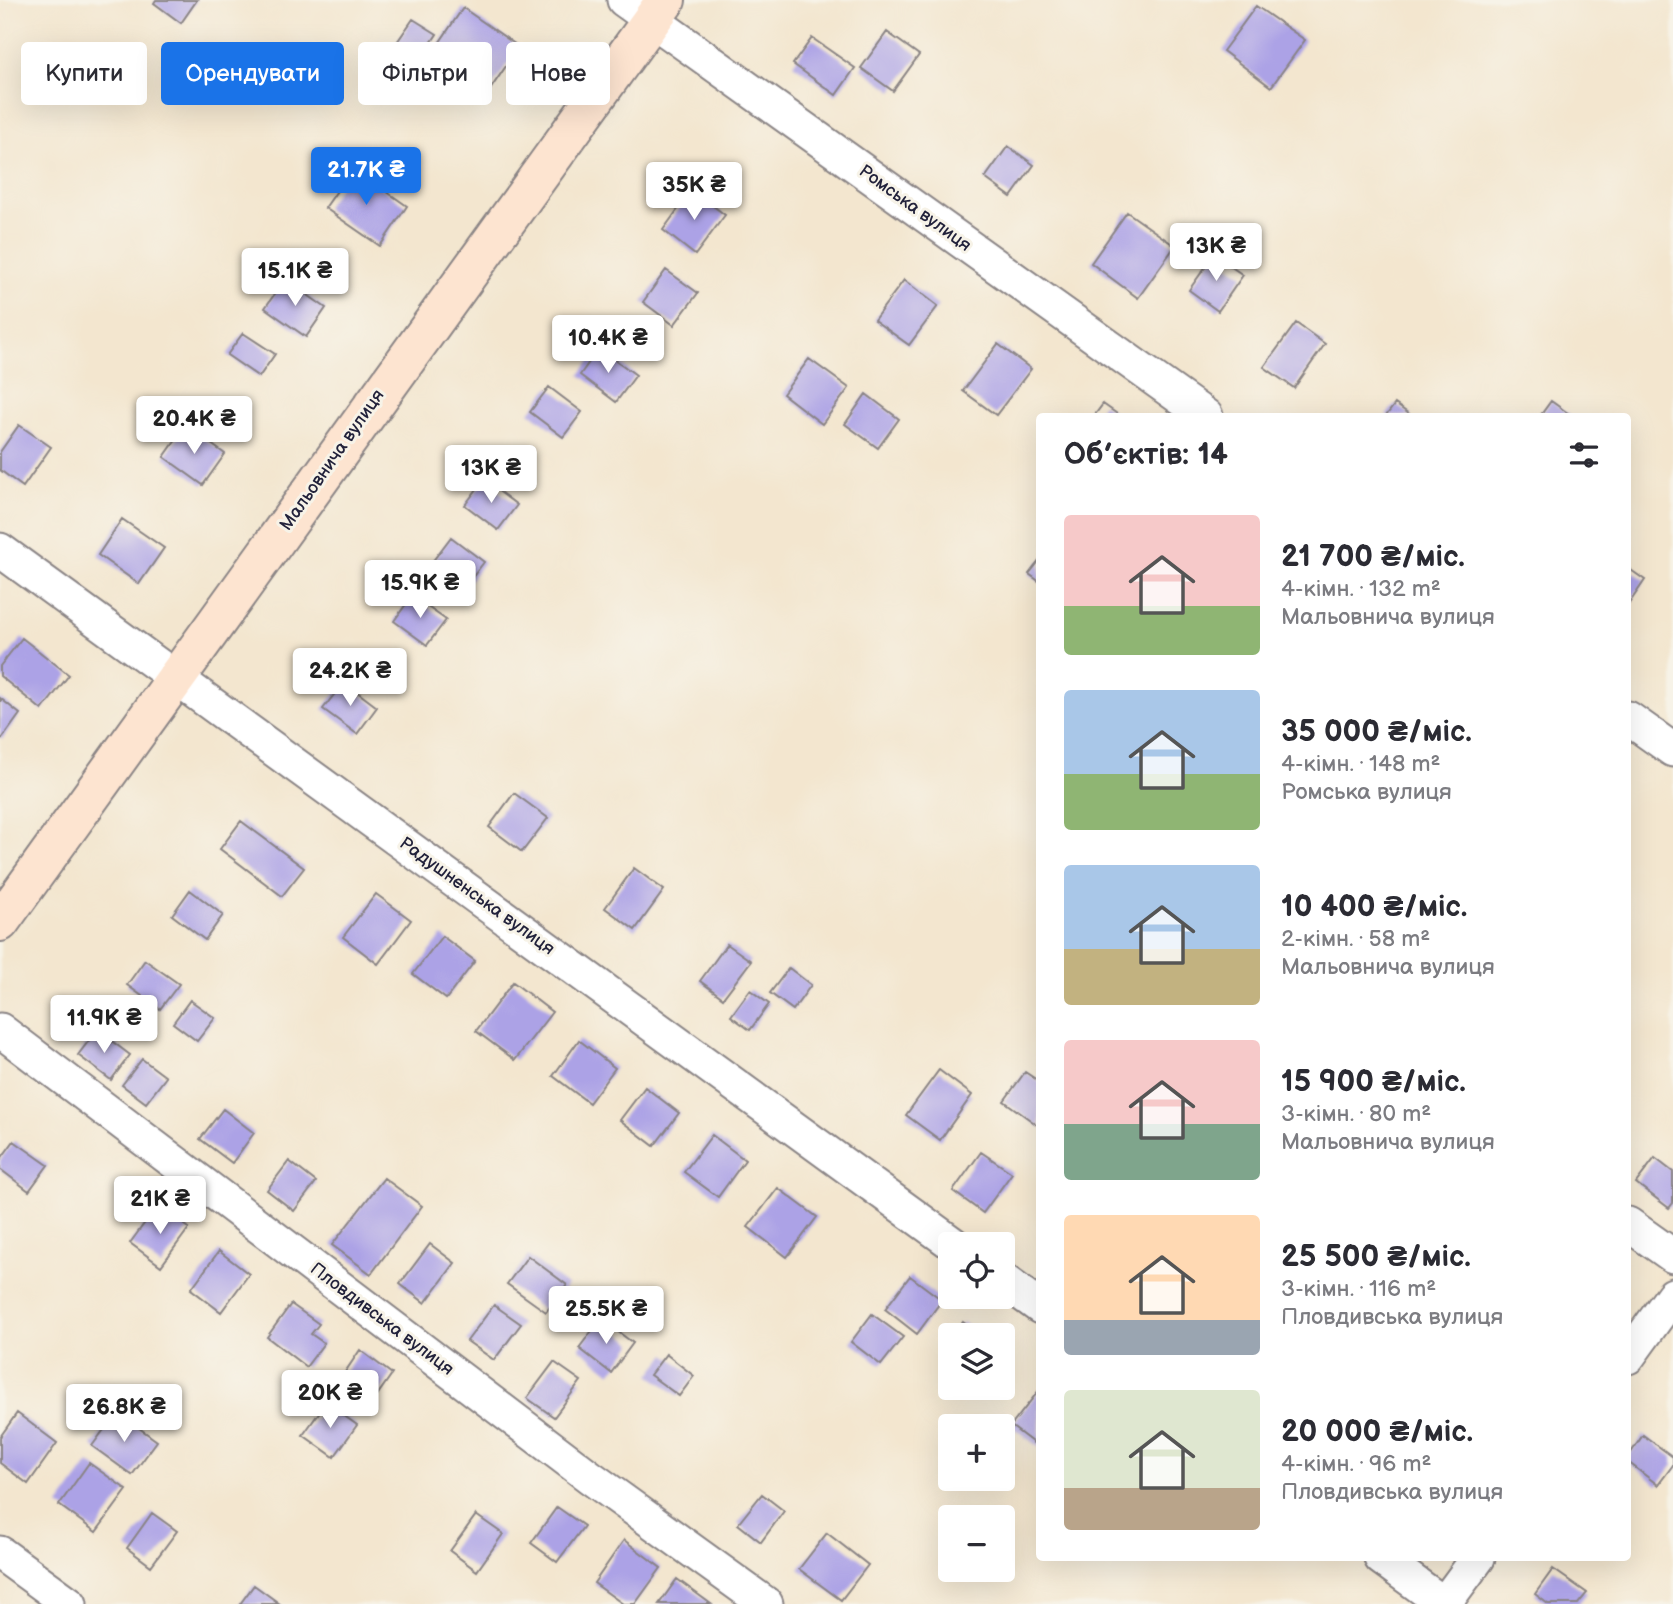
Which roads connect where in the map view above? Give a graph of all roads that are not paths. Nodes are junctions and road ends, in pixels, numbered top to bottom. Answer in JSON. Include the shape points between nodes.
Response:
{"nodes":[{"id":1,"x":647,"y":7,"type":"edge"},
{"id":2,"x":1202,"y":413,"type":"edge"},
{"id":3,"x":0,"y":550,"type":"edge"},
{"id":4,"x":178,"y":676,"type":"junction"},
{"id":5,"x":1631,"y":720,"type":"edge"},
{"id":6,"x":1673,"y":751,"type":"edge"},
{"id":7,"x":0,"y":922,"type":"edge"},
{"id":8,"x":0,"y":1030,"type":"edge"},
{"id":9,"x":1631,"y":1226,"type":"edge"},
{"id":10,"x":938,"y":1233,"type":"edge"},
{"id":11,"x":1673,"y":1256,"type":"edge"},
{"id":12,"x":1015,"y":1289,"type":"edge"},
{"id":13,"x":1673,"y":1296,"type":"edge"},
{"id":14,"x":1036,"y":1304,"type":"edge"},
{"id":15,"x":1631,"y":1353,"type":"edge"},
{"id":16,"x":0,"y":1553,"type":"edge"},
{"id":17,"x":1385,"y":1561,"type":"edge"},
{"id":18,"x":1476,"y":1561,"type":"edge"},
{"id":19,"x":70,"y":1604,"type":"edge"},
{"id":20,"x":766,"y":1604,"type":"edge"},
{"id":21,"x":1444,"y":1604,"type":"edge"}],
"edges":[{"from":1,"to":2,"type":"street","name":"Ромська вулиця"},
{"from":1,"to":4,"type":"street","name":"Мальовнича вулиця"},
{"from":3,"to":4,"type":"street","name":"Радушненська вулиця"},
{"from":4,"to":7,"type":"street","name":"Мальовнича вулиця"},
{"from":4,"to":10,"type":"street","name":"Радушненська вулиця"},
{"from":5,"to":6,"type":"street"},
{"from":8,"to":20,"type":"street","name":"Пловдивська вулиця","via":[[590,1477]]},
{"from":9,"to":11,"type":"street"},
{"from":12,"to":14,"type":"street"},
{"from":13,"to":15,"type":"street"},
{"from":16,"to":19,"type":"street"},
{"from":17,"to":21,"type":"street"},
{"from":18,"to":21,"type":"street"}]}
